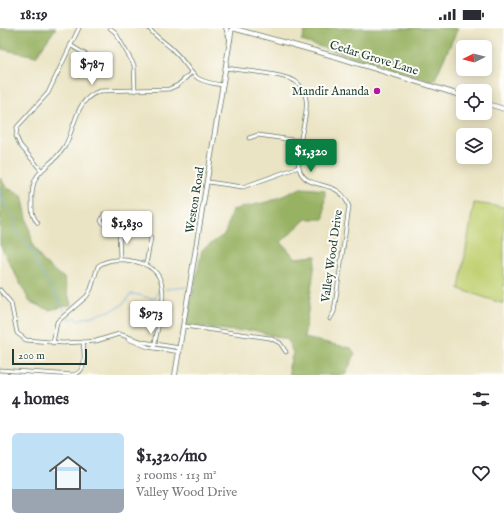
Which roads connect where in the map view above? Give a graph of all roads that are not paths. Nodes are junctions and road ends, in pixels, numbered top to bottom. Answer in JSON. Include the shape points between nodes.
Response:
{"nodes":[{"id":1,"x":79,"y":28,"type":"edge"},
{"id":2,"x":110,"y":28,"type":"edge"},
{"id":3,"x":149,"y":28,"type":"edge"},
{"id":4,"x":226,"y":28,"type":"edge"},
{"id":5,"x":232,"y":28,"type":"edge"},
{"id":6,"x":230,"y":42,"type":"junction"},
{"id":7,"x":70,"y":45,"type":"junction"},
{"id":8,"x":90,"y":57,"type":"dead end"},
{"id":9,"x":226,"y":68,"type":"junction"},
{"id":10,"x":191,"y":73,"type":"junction"},
{"id":11,"x":223,"y":85,"type":"junction"},
{"id":12,"x":135,"y":91,"type":"junction"},
{"id":13,"x":456,"y":94,"type":"edge"},
{"id":14,"x":492,"y":105,"type":"edge"},
{"id":15,"x":504,"y":109,"type":"edge"},
{"id":16,"x":249,"y":138,"type":"dead end"},
{"id":17,"x":300,"y":141,"type":"junction"},
{"id":18,"x":299,"y":167,"type":"junction"},
{"id":19,"x":41,"y":170,"type":"junction"},
{"id":20,"x":208,"y":182,"type":"junction"},
{"id":21,"x":104,"y":214,"type":"dead end"},
{"id":22,"x":38,"y":223,"type":"dead end"},
{"id":23,"x":119,"y":229,"type":"junction"},
{"id":24,"x":120,"y":260,"type":"junction"},
{"id":25,"x":146,"y":264,"type":"junction"},
{"id":26,"x":0,"y":290,"type":"edge"},
{"id":27,"x":330,"y":319,"type":"dead end"},
{"id":28,"x":184,"y":326,"type":"junction"},
{"id":29,"x":119,"y":334,"type":"junction"},
{"id":30,"x":83,"y":342,"type":"junction"},
{"id":31,"x":54,"y":343,"type":"junction"},
{"id":32,"x":155,"y":343,"type":"junction"},
{"id":33,"x":154,"y":348,"type":"junction"},
{"id":34,"x":180,"y":350,"type":"junction"},
{"id":35,"x":286,"y":352,"type":"dead end"},
{"id":36,"x":0,"y":370,"type":"edge"},
{"id":37,"x":73,"y":375,"type":"edge"},
{"id":38,"x":175,"y":375,"type":"edge"}],
"edges":[{"from":1,"to":7,"type":"street"},
{"from":2,"to":12,"type":"street","via":[[115,32],[134,65]]},
{"from":3,"to":10,"type":"street","via":[[174,51]]},
{"from":4,"to":6,"type":"street"},
{"from":5,"to":6,"type":"street","name":"Weston Road"},
{"from":5,"to":13,"type":"street","name":"Cedar Grove Lane"},
{"from":6,"to":9,"type":"street","name":"Weston Road"},
{"from":7,"to":8,"type":"street"},
{"from":7,"to":19,"type":"street","via":[[48,93],[17,127],[16,136],[20,145]]},
{"from":9,"to":11,"type":"street","name":"Weston Road"},
{"from":9,"to":17,"type":"street","via":[[285,78],[298,84],[303,89],[306,100]]},
{"from":10,"to":11,"type":"street","via":[[201,81]]},
{"from":10,"to":12,"type":"street","via":[[178,85],[169,89]]},
{"from":11,"to":20,"type":"street","name":"Weston Road"},
{"from":12,"to":19,"type":"street","via":[[92,93],[82,104],[66,144],[58,156]]},
{"from":14,"to":15,"type":"street"},
{"from":16,"to":17,"type":"street","via":[[258,135]]},
{"from":17,"to":18,"type":"street"},
{"from":18,"to":20,"type":"street","via":[[243,187]]},
{"from":18,"to":27,"type":"street","name":"Valley Wood Drive","via":[[300,172],[310,181],[340,191],[349,206],[334,312]]},
{"from":19,"to":22,"type":"street","via":[[32,190],[33,218]]},
{"from":20,"to":28,"type":"street","name":"Weston Road"},
{"from":21,"to":23,"type":"street","via":[[101,221]]},
{"from":23,"to":24,"type":"street"},
{"from":23,"to":25,"type":"street","via":[[151,238]]},
{"from":24,"to":25,"type":"street"},
{"from":24,"to":31,"type":"street","via":[[105,262],[98,266],[87,296],[57,322]]},
{"from":25,"to":32,"type":"street","via":[[162,280],[163,288]]},
{"from":26,"to":31,"type":"street","via":[[11,303],[15,326],[20,336],[26,340]]},
{"from":28,"to":34,"type":"street","name":"Weston Road"},
{"from":28,"to":35,"type":"street","via":[[270,338],[280,343]]},
{"from":29,"to":30,"type":"street"},
{"from":29,"to":32,"type":"street","via":[[138,341]]},
{"from":29,"to":33,"type":"street","via":[[136,343]]},
{"from":30,"to":31,"type":"street"},
{"from":30,"to":37,"type":"street","via":[[84,366],[81,372]]},
{"from":32,"to":33,"type":"street"},
{"from":32,"to":34,"type":"street"},
{"from":33,"to":34,"type":"street"},
{"from":34,"to":38,"type":"street","name":"Weston Road"},
{"from":36,"to":37,"type":"street"}]}
